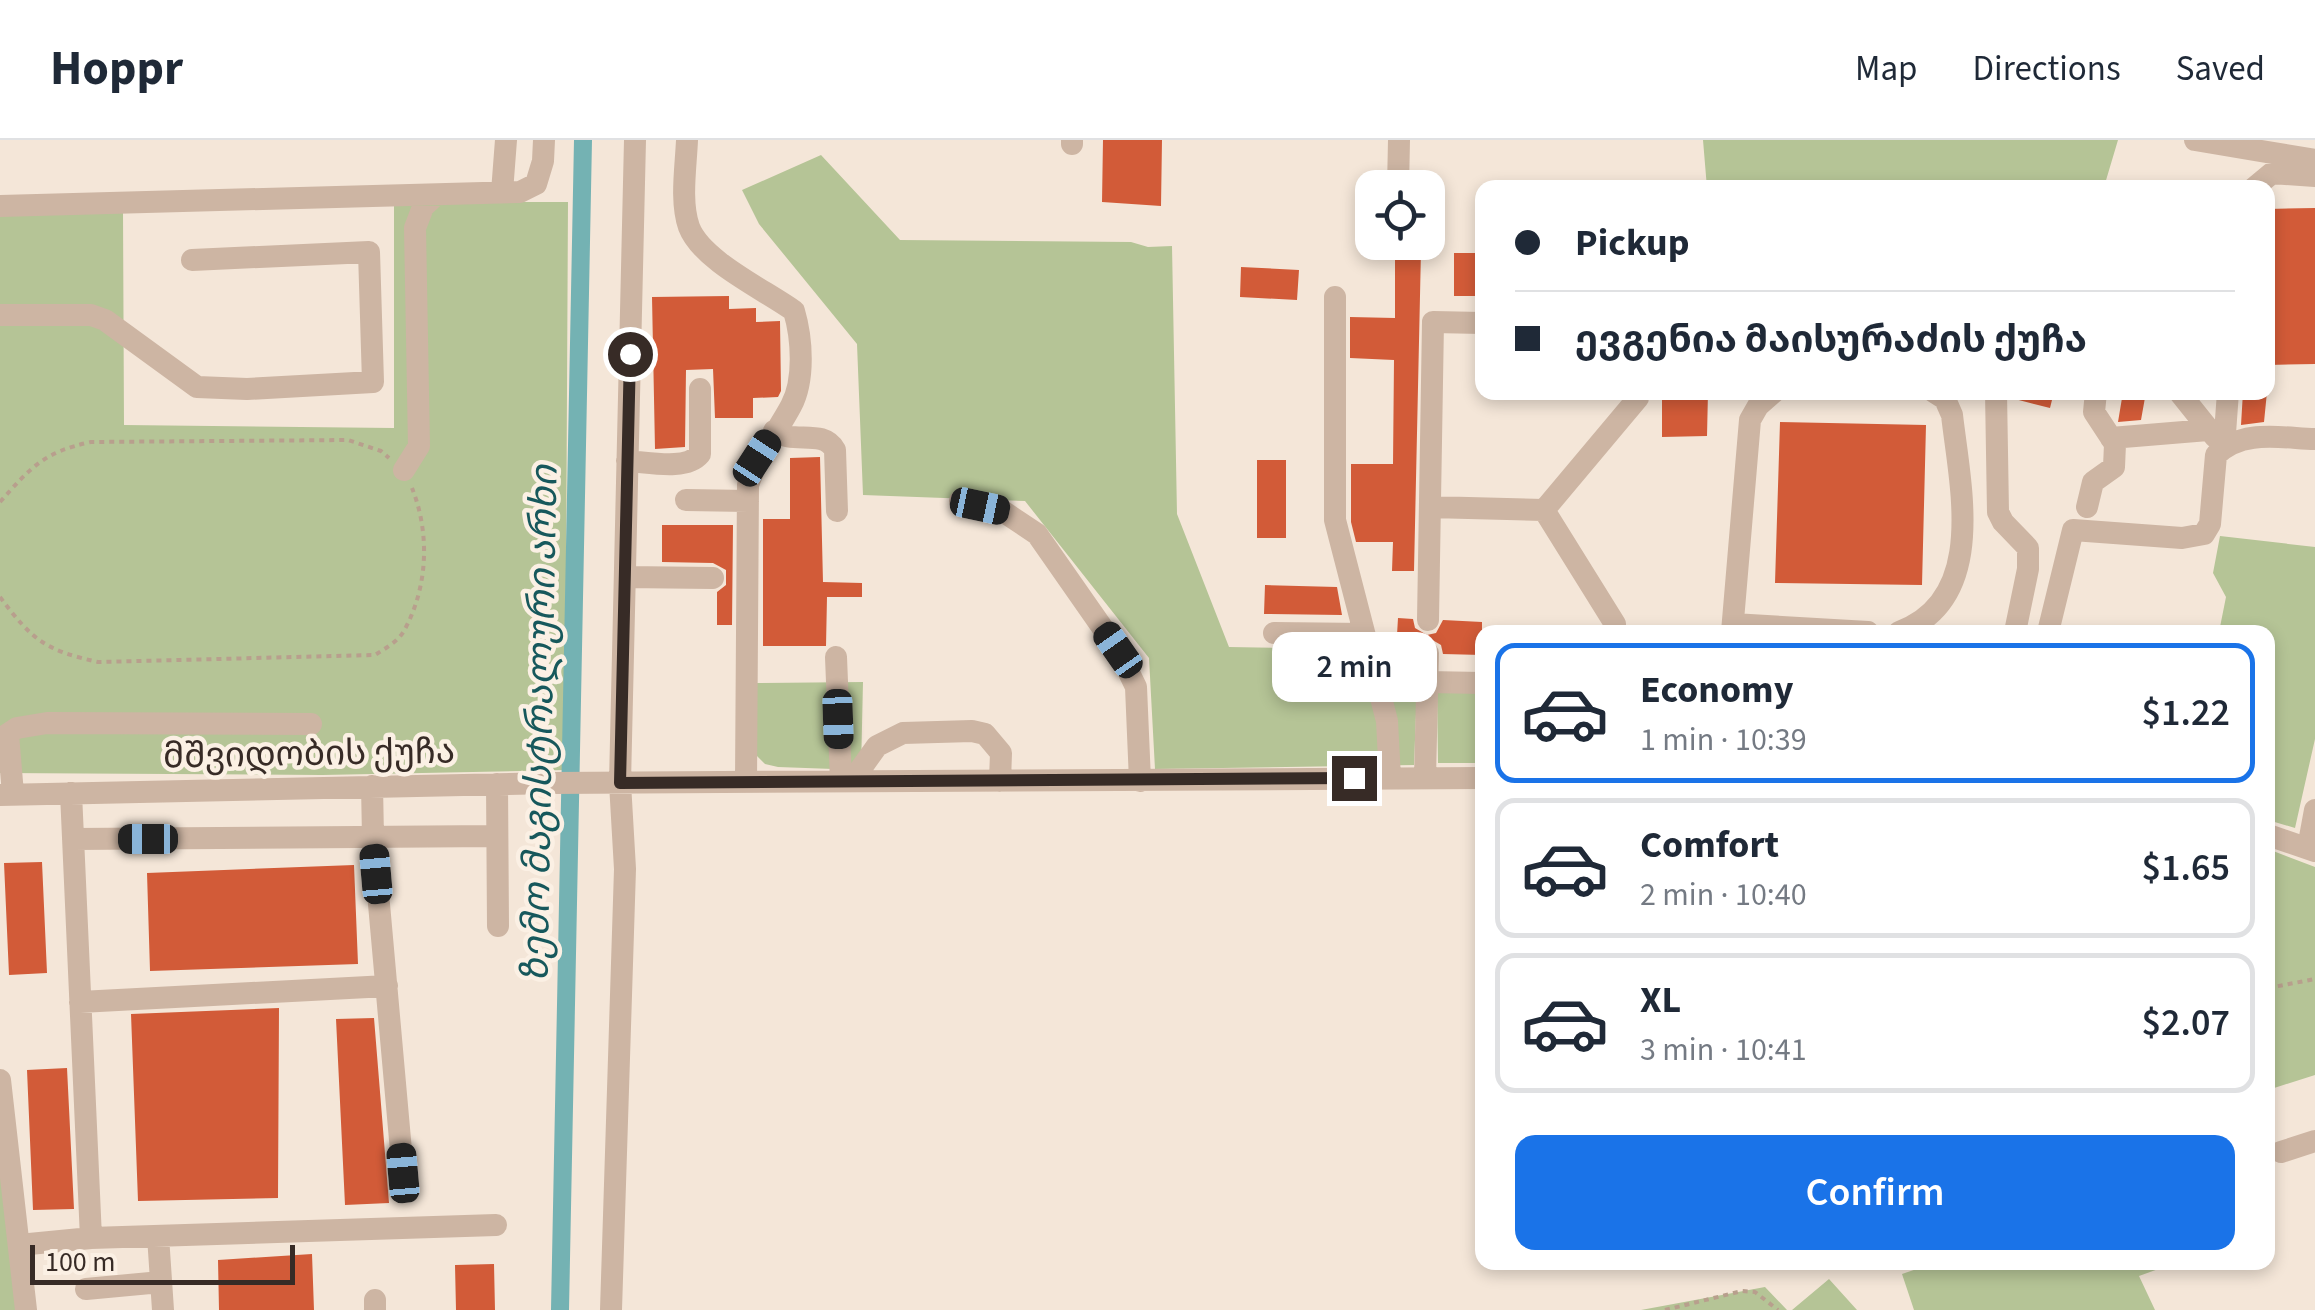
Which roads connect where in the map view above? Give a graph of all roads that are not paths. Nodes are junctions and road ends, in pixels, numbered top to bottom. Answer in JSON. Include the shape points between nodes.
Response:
{"nodes":[{"id":1,"x":506,"y":140,"type":"edge"},
{"id":2,"x":544,"y":140,"type":"edge"},
{"id":3,"x":634,"y":140,"type":"edge"},
{"id":4,"x":687,"y":140,"type":"edge"},
{"id":5,"x":1399,"y":140,"type":"edge"},
{"id":6,"x":2195,"y":140,"type":"edge"},
{"id":7,"x":2315,"y":160,"type":"edge"},
{"id":8,"x":1398,"y":170,"type":"edge"},
{"id":9,"x":2315,"y":176,"type":"edge"},
{"id":10,"x":2264,"y":180,"type":"edge"},
{"id":11,"x":502,"y":192,"type":"junction"},
{"id":12,"x":435,"y":196,"type":"junction"},
{"id":13,"x":0,"y":206,"type":"edge"},
{"id":14,"x":192,"y":260,"type":"dead end"},
{"id":15,"x":1334,"y":298,"type":"dead end"},
{"id":16,"x":0,"y":315,"type":"edge"},
{"id":17,"x":1475,"y":323,"type":"edge"},
{"id":18,"x":700,"y":390,"type":"dead end"},
{"id":19,"x":1636,"y":400,"type":"edge"},
{"id":20,"x":1765,"y":400,"type":"edge"},
{"id":21,"x":1945,"y":400,"type":"edge"},
{"id":22,"x":1996,"y":400,"type":"edge"},
{"id":23,"x":2095,"y":400,"type":"edge"},
{"id":24,"x":2185,"y":400,"type":"edge"},
{"id":25,"x":2226,"y":400,"type":"edge"},
{"id":26,"x":774,"y":431,"type":"junction"},
{"id":27,"x":2111,"y":438,"type":"junction"},
{"id":28,"x":2216,"y":438,"type":"junction"},
{"id":29,"x":2315,"y":439,"type":"edge"},
{"id":30,"x":627,"y":461,"type":"junction"},
{"id":31,"x":404,"y":470,"type":"road end"},
{"id":32,"x":686,"y":500,"type":"dead end"},
{"id":33,"x":748,"y":501,"type":"junction"},
{"id":34,"x":960,"y":502,"type":"dead end"},
{"id":35,"x":2087,"y":507,"type":"dead end"},
{"id":36,"x":1430,"y":508,"type":"junction"},
{"id":37,"x":1544,"y":510,"type":"junction"},
{"id":38,"x":837,"y":511,"type":"dead end"},
{"id":39,"x":624,"y":577,"type":"junction"},
{"id":40,"x":712,"y":578,"type":"dead end"},
{"id":41,"x":1428,"y":620,"type":"dead end"},
{"id":42,"x":1615,"y":624,"type":"dead end"},
{"id":43,"x":1733,"y":625,"type":"edge"},
{"id":44,"x":1913,"y":625,"type":"edge"},
{"id":45,"x":2016,"y":625,"type":"edge"},
{"id":46,"x":2050,"y":625,"type":"edge"},
{"id":47,"x":1274,"y":633,"type":"dead end"},
{"id":48,"x":1364,"y":634,"type":"junction"},
{"id":49,"x":1428,"y":654,"type":"dead end"},
{"id":50,"x":836,"y":657,"type":"dead end"},
{"id":51,"x":1427,"y":682,"type":"junction"},
{"id":52,"x":1475,"y":683,"type":"edge"},
{"id":53,"x":311,"y":724,"type":"dead end"},
{"id":54,"x":4,"y":737,"type":"edge"},
{"id":55,"x":1390,"y":778,"type":"junction"},
{"id":56,"x":1425,"y":778,"type":"junction"},
{"id":57,"x":1475,"y":778,"type":"edge"},
{"id":58,"x":1140,"y":780,"type":"junction"},
{"id":59,"x":847,"y":781,"type":"junction"},
{"id":60,"x":1000,"y":781,"type":"junction"},
{"id":61,"x":746,"y":782,"type":"junction"},
{"id":62,"x":497,"y":784,"type":"junction"},
{"id":63,"x":609,"y":784,"type":"junction"},
{"id":64,"x":372,"y":786,"type":"junction"},
{"id":65,"x":71,"y":793,"type":"junction"},
{"id":66,"x":7,"y":794,"type":"edge"},
{"id":67,"x":2315,"y":810,"type":"edge"},
{"id":68,"x":497,"y":836,"type":"junction"},
{"id":69,"x":373,"y":837,"type":"junction"},
{"id":70,"x":2275,"y":837,"type":"edge"},
{"id":71,"x":73,"y":839,"type":"junction"},
{"id":72,"x":2312,"y":850,"type":"edge"},
{"id":73,"x":498,"y":926,"type":"dead end"},
{"id":74,"x":387,"y":986,"type":"junction"},
{"id":75,"x":80,"y":1002,"type":"junction"},
{"id":76,"x":0,"y":1080,"type":"edge"},
{"id":77,"x":2315,"y":1141,"type":"edge"},
{"id":78,"x":2281,"y":1152,"type":"dead end"},
{"id":79,"x":403,"y":1173,"type":"dead end"},
{"id":80,"x":496,"y":1225,"type":"dead end"},
{"id":81,"x":158,"y":1236,"type":"junction"},
{"id":82,"x":91,"y":1238,"type":"junction"},
{"id":83,"x":19,"y":1246,"type":"junction"},
{"id":84,"x":161,"y":1282,"type":"junction"},
{"id":85,"x":86,"y":1290,"type":"dead end"},
{"id":86,"x":26,"y":1310,"type":"edge"},
{"id":87,"x":163,"y":1310,"type":"edge"},
{"id":88,"x":611,"y":1310,"type":"edge"}],
"edges":[{"from":1,"to":11,"type":"street"},
{"from":2,"to":11,"type":"street","via":[[536,184]]},
{"from":3,"to":30,"type":"street"},
{"from":4,"to":26,"type":"street","via":[[686,211],[697,242],[794,311],[798,324],[800,380]]},
{"from":5,"to":8,"type":"street"},
{"from":6,"to":7,"type":"street"},
{"from":9,"to":10,"type":"street","via":[[2272,173]]},
{"from":11,"to":12,"type":"street"},
{"from":12,"to":13,"type":"street"},
{"from":12,"to":31,"type":"street","via":[[415,228],[419,446]]},
{"from":14,"to":16,"type":"street","via":[[370,252],[373,382],[197,387],[91,314]]},
{"from":15,"to":48,"type":"street","via":[[1335,520]]},
{"from":17,"to":36,"type":"street","via":[[1433,322]]},
{"from":18,"to":30,"type":"street","via":[[696,460]]},
{"from":19,"to":37,"type":"street"},
{"from":20,"to":43,"type":"street","via":[[1750,420]]},
{"from":21,"to":44,"type":"street","via":[[1964,529],[1959,567],[1948,590]]},
{"from":22,"to":45,"type":"street","via":[[1998,512],[2028,548]]},
{"from":23,"to":27,"type":"street","via":[[2094,412]]},
{"from":24,"to":28,"type":"street"},
{"from":25,"to":28,"type":"street"},
{"from":26,"to":33,"type":"street","via":[[757,458]]},
{"from":26,"to":38,"type":"street","via":[[831,442]]},
{"from":27,"to":28,"type":"street"},
{"from":27,"to":35,"type":"street","via":[[2114,467],[2092,482]]},
{"from":28,"to":29,"type":"street"},
{"from":28,"to":46,"type":"street","via":[[2204,534],[2073,530]]},
{"from":30,"to":39,"type":"street"},
{"from":32,"to":33,"type":"street"},
{"from":33,"to":61,"type":"street"},
{"from":34,"to":58,"type":"street","via":[[1000,510],[1037,534],[1118,650],[1136,687]]},
{"from":36,"to":37,"type":"street"},
{"from":36,"to":41,"type":"street"},
{"from":37,"to":42,"type":"street"},
{"from":39,"to":40,"type":"street"},
{"from":39,"to":63,"type":"street"},
{"from":47,"to":48,"type":"street"},
{"from":48,"to":55,"type":"street","via":[[1387,721]]},
{"from":49,"to":51,"type":"street"},
{"from":50,"to":59,"type":"street"},
{"from":51,"to":52,"type":"street"},
{"from":51,"to":56,"type":"street"},
{"from":53,"to":54,"type":"street","via":[[46,722]]},
{"from":54,"to":66,"type":"street"},
{"from":55,"to":56,"type":"street","name":"მშვიდობის ქუჩა"},
{"from":55,"to":58,"type":"street","name":"მშვიდობის ქუჩა"},
{"from":56,"to":57,"type":"street","name":"მშვიდობის ქუჩა"},
{"from":58,"to":60,"type":"street","name":"მშვიდობის ქუჩა"},
{"from":59,"to":60,"type":"street","name":"მშვიდობის ქუჩა"},
{"from":59,"to":60,"type":"street","via":[[877,746],[903,733],[972,731],[985,734],[1002,754]]},
{"from":59,"to":61,"type":"street","name":"მშვიდობის ქუჩა"},
{"from":61,"to":63,"type":"street","name":"მშვიდობის ქუჩა"},
{"from":62,"to":63,"type":"street","name":"მშვიდობის ქუჩა"},
{"from":62,"to":64,"type":"street","name":"მშვიდობის ქუჩა"},
{"from":62,"to":68,"type":"street"},
{"from":63,"to":88,"type":"street","via":[[625,869]]},
{"from":64,"to":65,"type":"street","name":"მშვიდობის ქუჩა"},
{"from":64,"to":69,"type":"street"},
{"from":65,"to":66,"type":"street","name":"მშვიდობის ქუჩა"},
{"from":65,"to":71,"type":"street"},
{"from":67,"to":72,"type":"street"},
{"from":68,"to":69,"type":"street"},
{"from":68,"to":73,"type":"street"},
{"from":69,"to":71,"type":"street"},
{"from":69,"to":74,"type":"street"},
{"from":70,"to":72,"type":"street"},
{"from":71,"to":75,"type":"street"},
{"from":74,"to":75,"type":"street"},
{"from":74,"to":79,"type":"street"},
{"from":75,"to":82,"type":"street"},
{"from":76,"to":83,"type":"street"},
{"from":77,"to":78,"type":"street"},
{"from":80,"to":81,"type":"street"},
{"from":81,"to":82,"type":"street"},
{"from":81,"to":84,"type":"street"},
{"from":82,"to":83,"type":"street"},
{"from":83,"to":86,"type":"street"},
{"from":84,"to":85,"type":"street"},
{"from":84,"to":87,"type":"street"}]}
